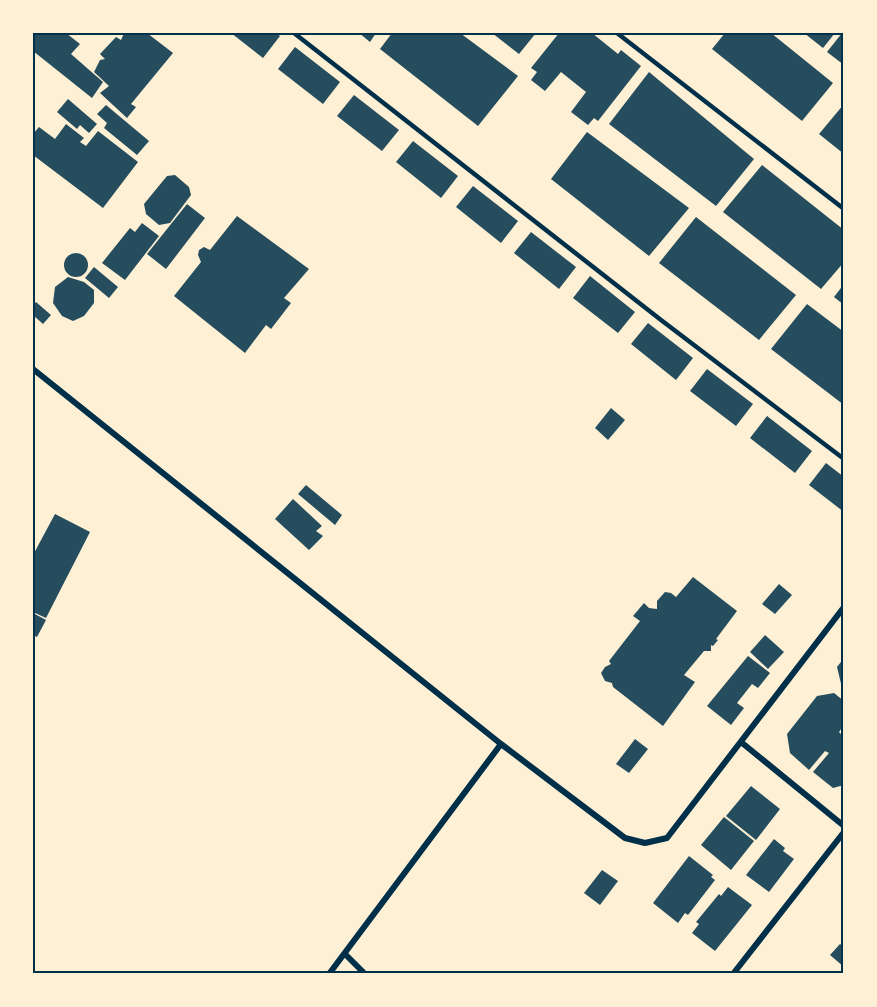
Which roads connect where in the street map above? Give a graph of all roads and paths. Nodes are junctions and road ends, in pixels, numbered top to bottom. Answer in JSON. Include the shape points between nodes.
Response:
{"nodes":[{"id":1,"x":294,"y":33,"type":"edge"},
{"id":2,"x":617,"y":33,"type":"edge"},
{"id":3,"x":844,"y":209,"type":"edge"},
{"id":4,"x":33,"y":369,"type":"edge"},
{"id":5,"x":844,"y":459,"type":"edge"},
{"id":6,"x":844,"y":607,"type":"edge"},
{"id":7,"x":741,"y":742,"type":"junction"},
{"id":8,"x":501,"y":744,"type":"junction"},
{"id":9,"x":844,"y":826,"type":"edge"},
{"id":10,"x":844,"y":832,"type":"edge"},
{"id":11,"x":345,"y":954,"type":"junction"},
{"id":12,"x":329,"y":974,"type":"edge"},
{"id":13,"x":365,"y":974,"type":"edge"},
{"id":14,"x":733,"y":974,"type":"edge"}],
"edges":[{"from":1,"to":5,"type":"lane"},
{"from":2,"to":3,"type":"lane"},
{"from":4,"to":8,"type":"street"},
{"from":6,"to":7,"type":"street"},
{"from":7,"to":8,"type":"street","via":[[667,838],[645,843],[625,838]]},
{"from":7,"to":9,"type":"street"},
{"from":8,"to":11,"type":"street"},
{"from":10,"to":14,"type":"street"},
{"from":11,"to":12,"type":"street"},
{"from":11,"to":13,"type":"street"}]}
